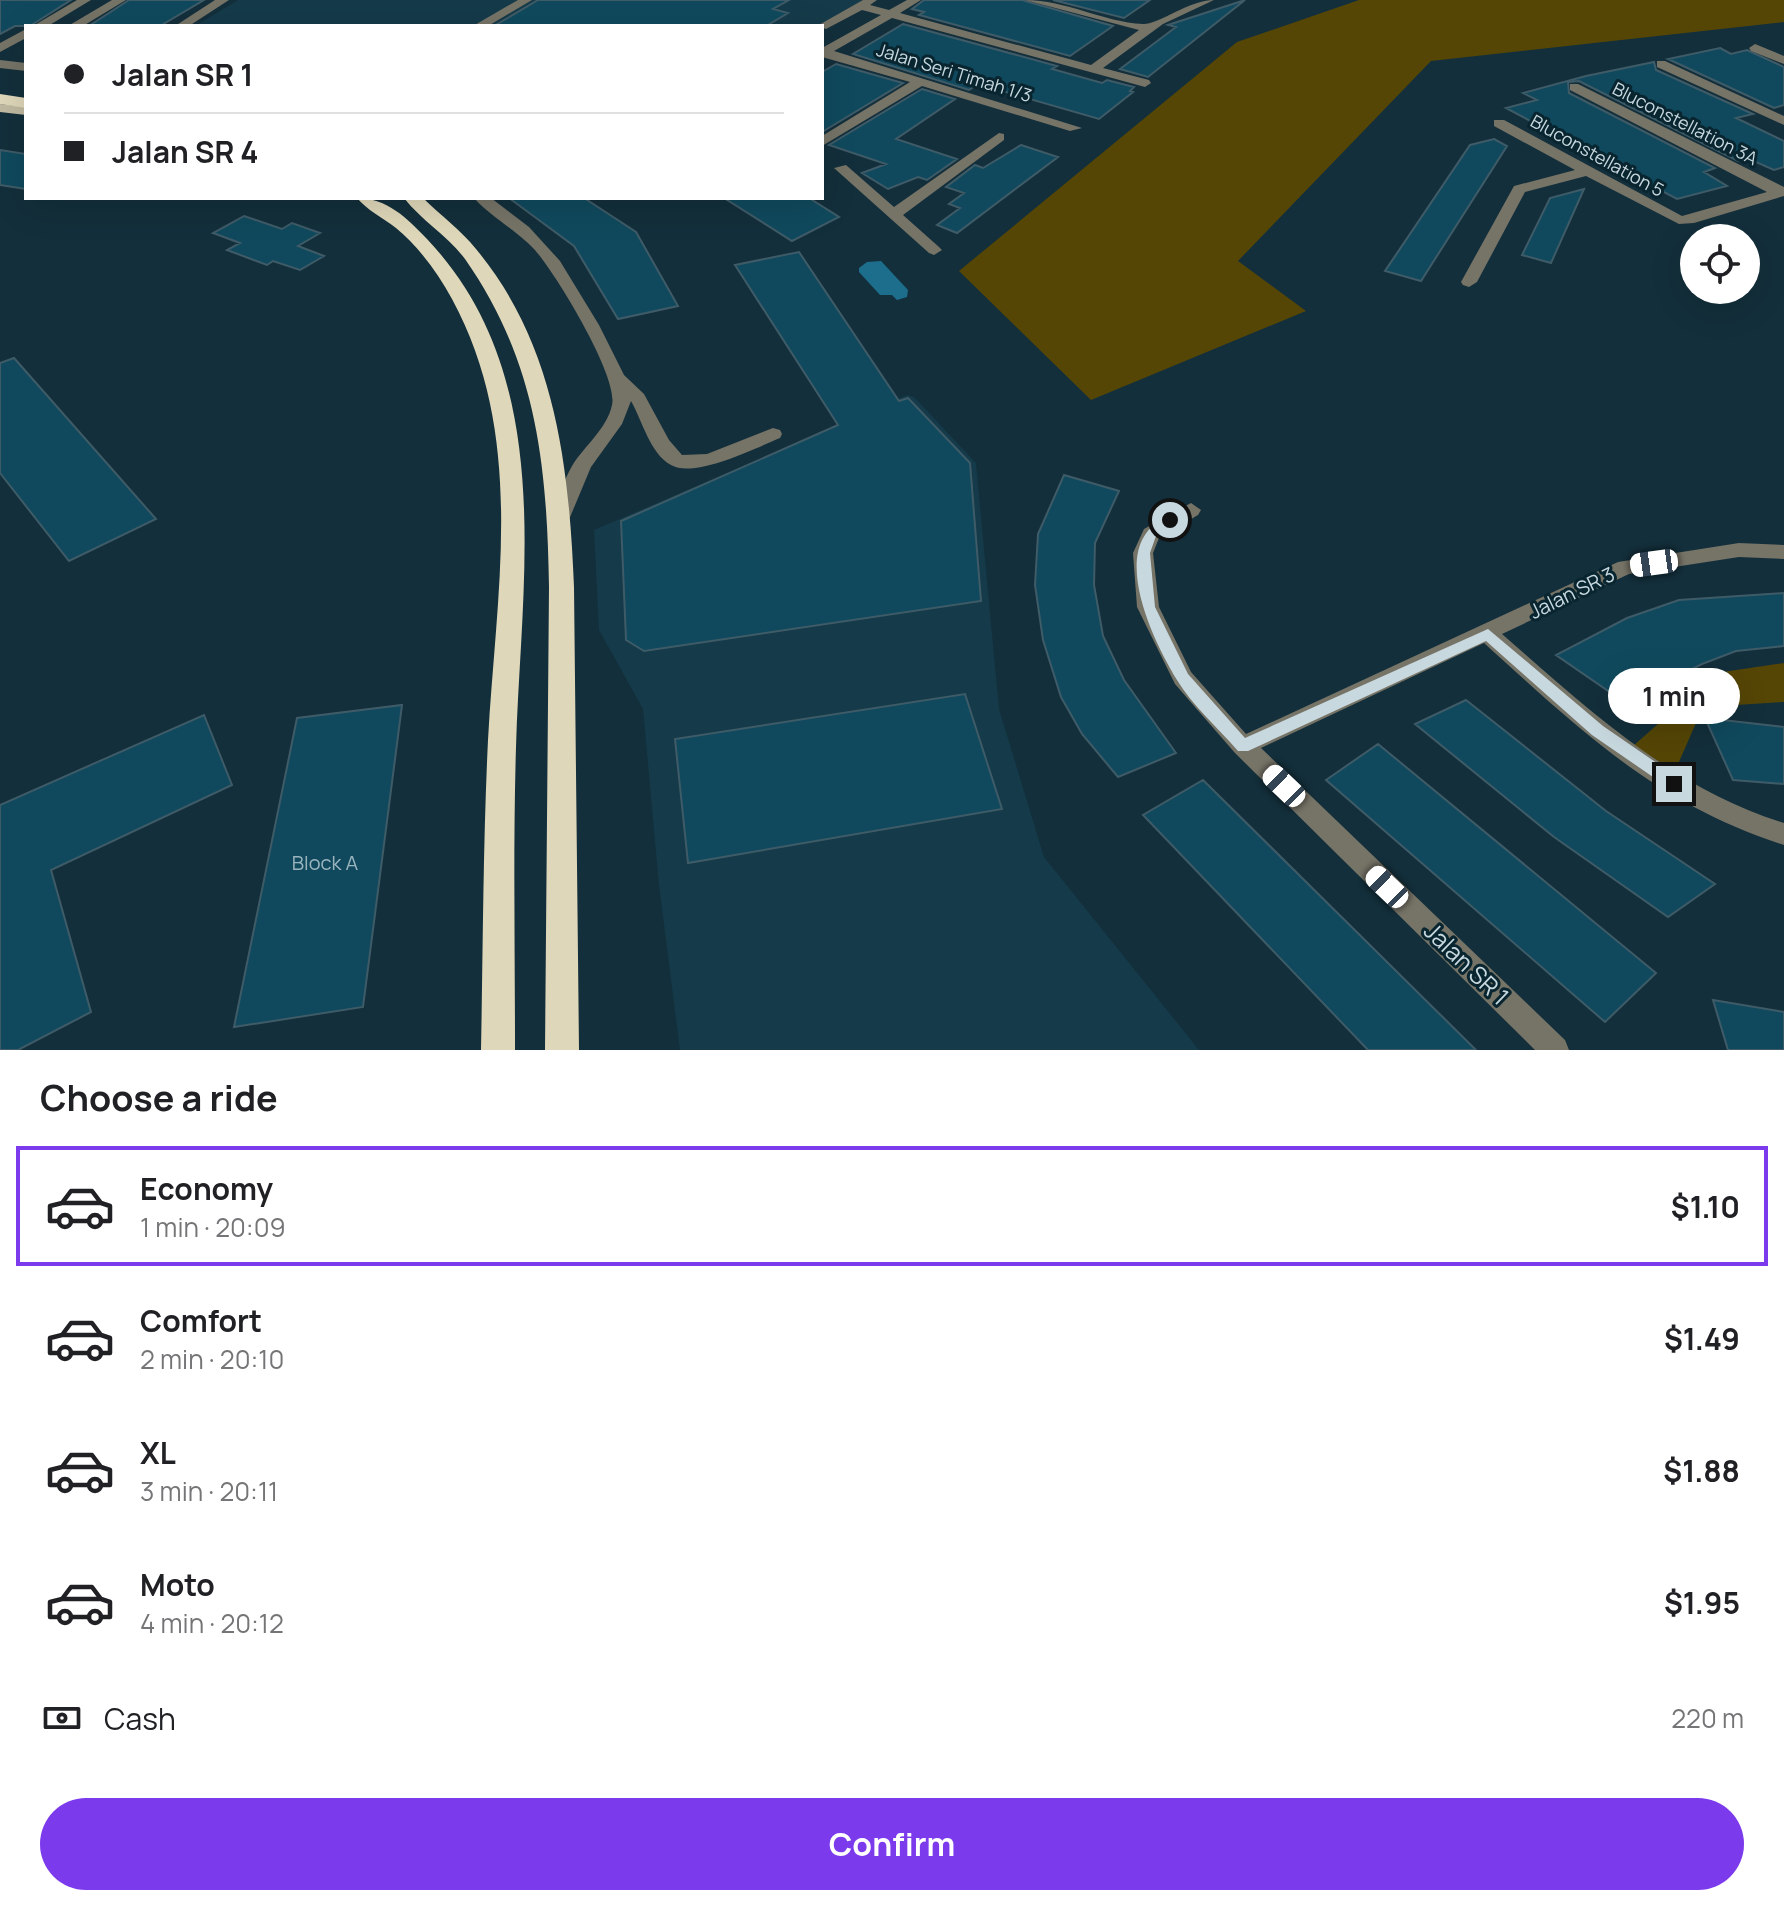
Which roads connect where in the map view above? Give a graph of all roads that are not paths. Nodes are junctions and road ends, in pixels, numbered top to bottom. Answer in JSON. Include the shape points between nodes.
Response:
{"nodes":[{"id":1,"x":85,"y":0,"type":"edge"},
{"id":2,"x":120,"y":0,"type":"edge"},
{"id":3,"x":223,"y":0,"type":"edge"},
{"id":4,"x":526,"y":0,"type":"edge"},
{"id":5,"x":915,"y":0,"type":"edge"},
{"id":6,"x":1031,"y":0,"type":"edge"},
{"id":7,"x":1208,"y":0,"type":"edge"},
{"id":8,"x":866,"y":3,"type":"edge"},
{"id":9,"x":891,"y":14,"type":"junction"},
{"id":10,"x":43,"y":24,"type":"edge"},
{"id":11,"x":78,"y":24,"type":"edge"},
{"id":12,"x":184,"y":24,"type":"edge"},
{"id":13,"x":483,"y":24,"type":"edge"},
{"id":14,"x":824,"y":26,"type":"edge"},
{"id":15,"x":1148,"y":29,"type":"junction"},
{"id":16,"x":24,"y":34,"type":"edge"},
{"id":17,"x":0,"y":48,"type":"edge"},
{"id":18,"x":1755,"y":48,"type":"dead end"},
{"id":19,"x":824,"y":51,"type":"edge"},
{"id":20,"x":824,"y":52,"type":"edge"},
{"id":21,"x":1784,"y":60,"type":"edge"},
{"id":22,"x":0,"y":64,"type":"edge"},
{"id":23,"x":1661,"y":64,"type":"dead end"},
{"id":24,"x":24,"y":67,"type":"edge"},
{"id":25,"x":1093,"y":69,"type":"junction"},
{"id":26,"x":921,"y":81,"type":"junction"},
{"id":27,"x":0,"y":83,"type":"edge"},
{"id":28,"x":1145,"y":83,"type":"dead end"},
{"id":29,"x":24,"y":86,"type":"edge"},
{"id":30,"x":1574,"y":87,"type":"dead end"},
{"id":31,"x":0,"y":99,"type":"edge"},
{"id":32,"x":24,"y":103,"type":"edge"},
{"id":33,"x":0,"y":108,"type":"edge"},
{"id":34,"x":24,"y":111,"type":"edge"},
{"id":35,"x":1784,"y":121,"type":"edge"},
{"id":36,"x":1499,"y":123,"type":"dead end"},
{"id":37,"x":1075,"y":128,"type":"dead end"},
{"id":38,"x":999,"y":137,"type":"dead end"},
{"id":39,"x":824,"y":141,"type":"edge"},
{"id":40,"x":841,"y":168,"type":"dead end"},
{"id":41,"x":1587,"y":171,"type":"junction"},
{"id":42,"x":1782,"y":191,"type":"edge"},
{"id":43,"x":368,"y":200,"type":"edge"},
{"id":44,"x":416,"y":200,"type":"edge"},
{"id":45,"x":484,"y":200,"type":"edge"},
{"id":46,"x":895,"y":214,"type":"junction"},
{"id":47,"x":934,"y":250,"type":"dead end"},
{"id":48,"x":1469,"y":282,"type":"dead end"},
{"id":49,"x":620,"y":379,"type":"junction"},
{"id":50,"x":654,"y":431,"type":"junction"},
{"id":51,"x":606,"y":432,"type":"junction"},
{"id":52,"x":773,"y":434,"type":"dead end"},
{"id":53,"x":1191,"y":510,"type":"dead end"},
{"id":54,"x":561,"y":517,"type":"junction"},
{"id":55,"x":1784,"y":552,"type":"edge"},
{"id":56,"x":1488,"y":634,"type":"junction"},
{"id":57,"x":1243,"y":746,"type":"junction"},
{"id":58,"x":1784,"y":834,"type":"edge"},
{"id":59,"x":498,"y":1050,"type":"edge"},
{"id":60,"x":562,"y":1050,"type":"edge"},
{"id":61,"x":1555,"y":1050,"type":"edge"}],
"edges":[{"from":1,"to":10,"type":"street"},
{"from":2,"to":11,"type":"street"},
{"from":3,"to":12,"type":"street"},
{"from":4,"to":13,"type":"street"},
{"from":5,"to":9,"type":"street"},
{"from":6,"to":15,"type":"street"},
{"from":7,"to":15,"type":"street"},
{"from":8,"to":9,"type":"street"},
{"from":8,"to":14,"type":"street"},
{"from":9,"to":19,"type":"street"},
{"from":9,"to":25,"type":"street"},
{"from":15,"to":25,"type":"street"},
{"from":16,"to":17,"type":"street"},
{"from":18,"to":21,"type":"street"},
{"from":20,"to":26,"type":"street","name":"Jalan Seri Timah 1/3"},
{"from":22,"to":24,"type":"street"},
{"from":23,"to":35,"type":"street"},
{"from":25,"to":28,"type":"street"},
{"from":26,"to":37,"type":"street","name":"Jalan Seri Timah 1/3"},
{"from":26,"to":39,"type":"street"},
{"from":27,"to":29,"type":"highway"},
{"from":30,"to":42,"type":"street","name":"Bluconstellation 3A"},
{"from":31,"to":32,"type":"highway"},
{"from":33,"to":34,"type":"main road"},
{"from":36,"to":41,"type":"street","name":"Bluconstellation 5"},
{"from":38,"to":46,"type":"street"},
{"from":40,"to":46,"type":"street"},
{"from":41,"to":42,"type":"street","name":"Bluconstellation 5","via":[[1679,220]]},
{"from":41,"to":48,"type":"street","via":[[1519,189]]},
{"from":43,"to":59,"type":"highway","via":[[414,237],[465,300],[485,345],[505,425],[515,524],[503,724]]},
{"from":44,"to":54,"type":"highway","via":[[473,253],[523,337],[547,417]]},
{"from":45,"to":49,"type":"street","via":[[547,254]]},
{"from":46,"to":47,"type":"street"},
{"from":49,"to":50,"type":"street","via":[[637,391]]},
{"from":49,"to":51,"type":"street","via":[[618,418]]},
{"from":50,"to":51,"type":"street","via":[[636,426]]},
{"from":50,"to":52,"type":"street","via":[[677,461],[697,463]]},
{"from":51,"to":54,"type":"street","via":[[584,462]]},
{"from":53,"to":57,"type":"street","name":"Jalan SR 1","via":[[1151,534],[1143,553],[1148,607],[1183,678]]},
{"from":54,"to":60,"type":"highway"},
{"from":55,"to":56,"type":"street","name":"Jalan SR 3","via":[[1739,550],[1625,567]]},
{"from":56,"to":57,"type":"street","name":"Jalan SR 3"},
{"from":56,"to":58,"type":"street","via":[[1598,731],[1700,801],[1747,825]]},
{"from":57,"to":61,"type":"street","name":"Jalan SR 1"}]}
